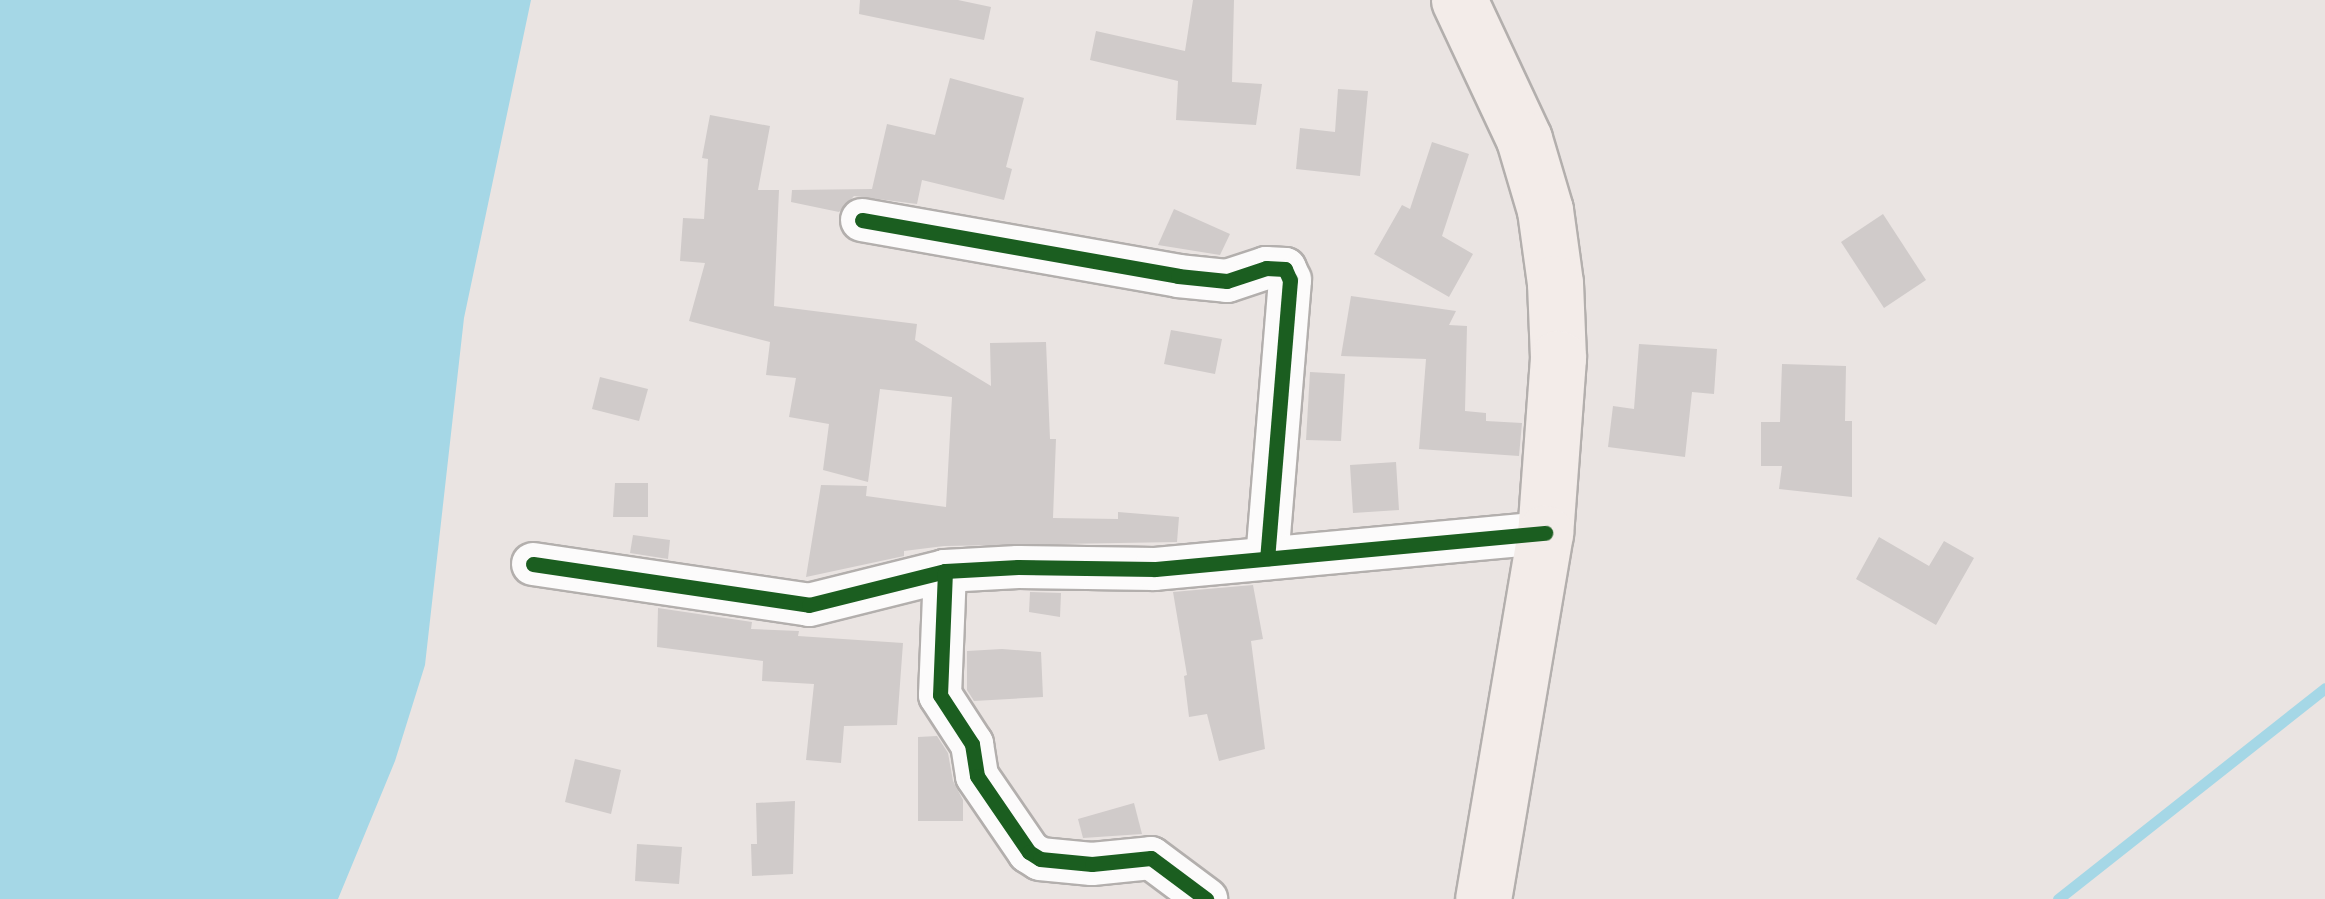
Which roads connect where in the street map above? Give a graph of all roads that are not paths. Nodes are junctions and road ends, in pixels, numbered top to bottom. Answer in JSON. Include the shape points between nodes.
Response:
{"nodes":[{"id":1,"x":1459,"y":0,"type":"edge"},
{"id":2,"x":862,"y":220,"type":"dead end"},
{"id":3,"x":1545,"y":533,"type":"junction"},
{"id":4,"x":1266,"y":558,"type":"junction"},
{"id":5,"x":533,"y":564,"type":"dead end"},
{"id":6,"x":945,"y":571,"type":"junction"},
{"id":7,"x":1206,"y":899,"type":"edge"},
{"id":8,"x":1482,"y":899,"type":"edge"}],
"edges":[{"from":1,"to":3,"type":"highway","via":[[1524,139],[1544,210],[1558,358]]},
{"from":2,"to":4,"type":"street","via":[[1196,278],[1227,280],[1285,269],[1290,280]]},
{"from":3,"to":4,"type":"street"},
{"from":3,"to":8,"type":"highway"},
{"from":4,"to":6,"type":"street","via":[[1155,568]]},
{"from":5,"to":6,"type":"street","via":[[809,605]]},
{"from":6,"to":7,"type":"street","via":[[940,696],[972,744],[978,776],[1029,852],[1092,864],[1151,858]]}]}
